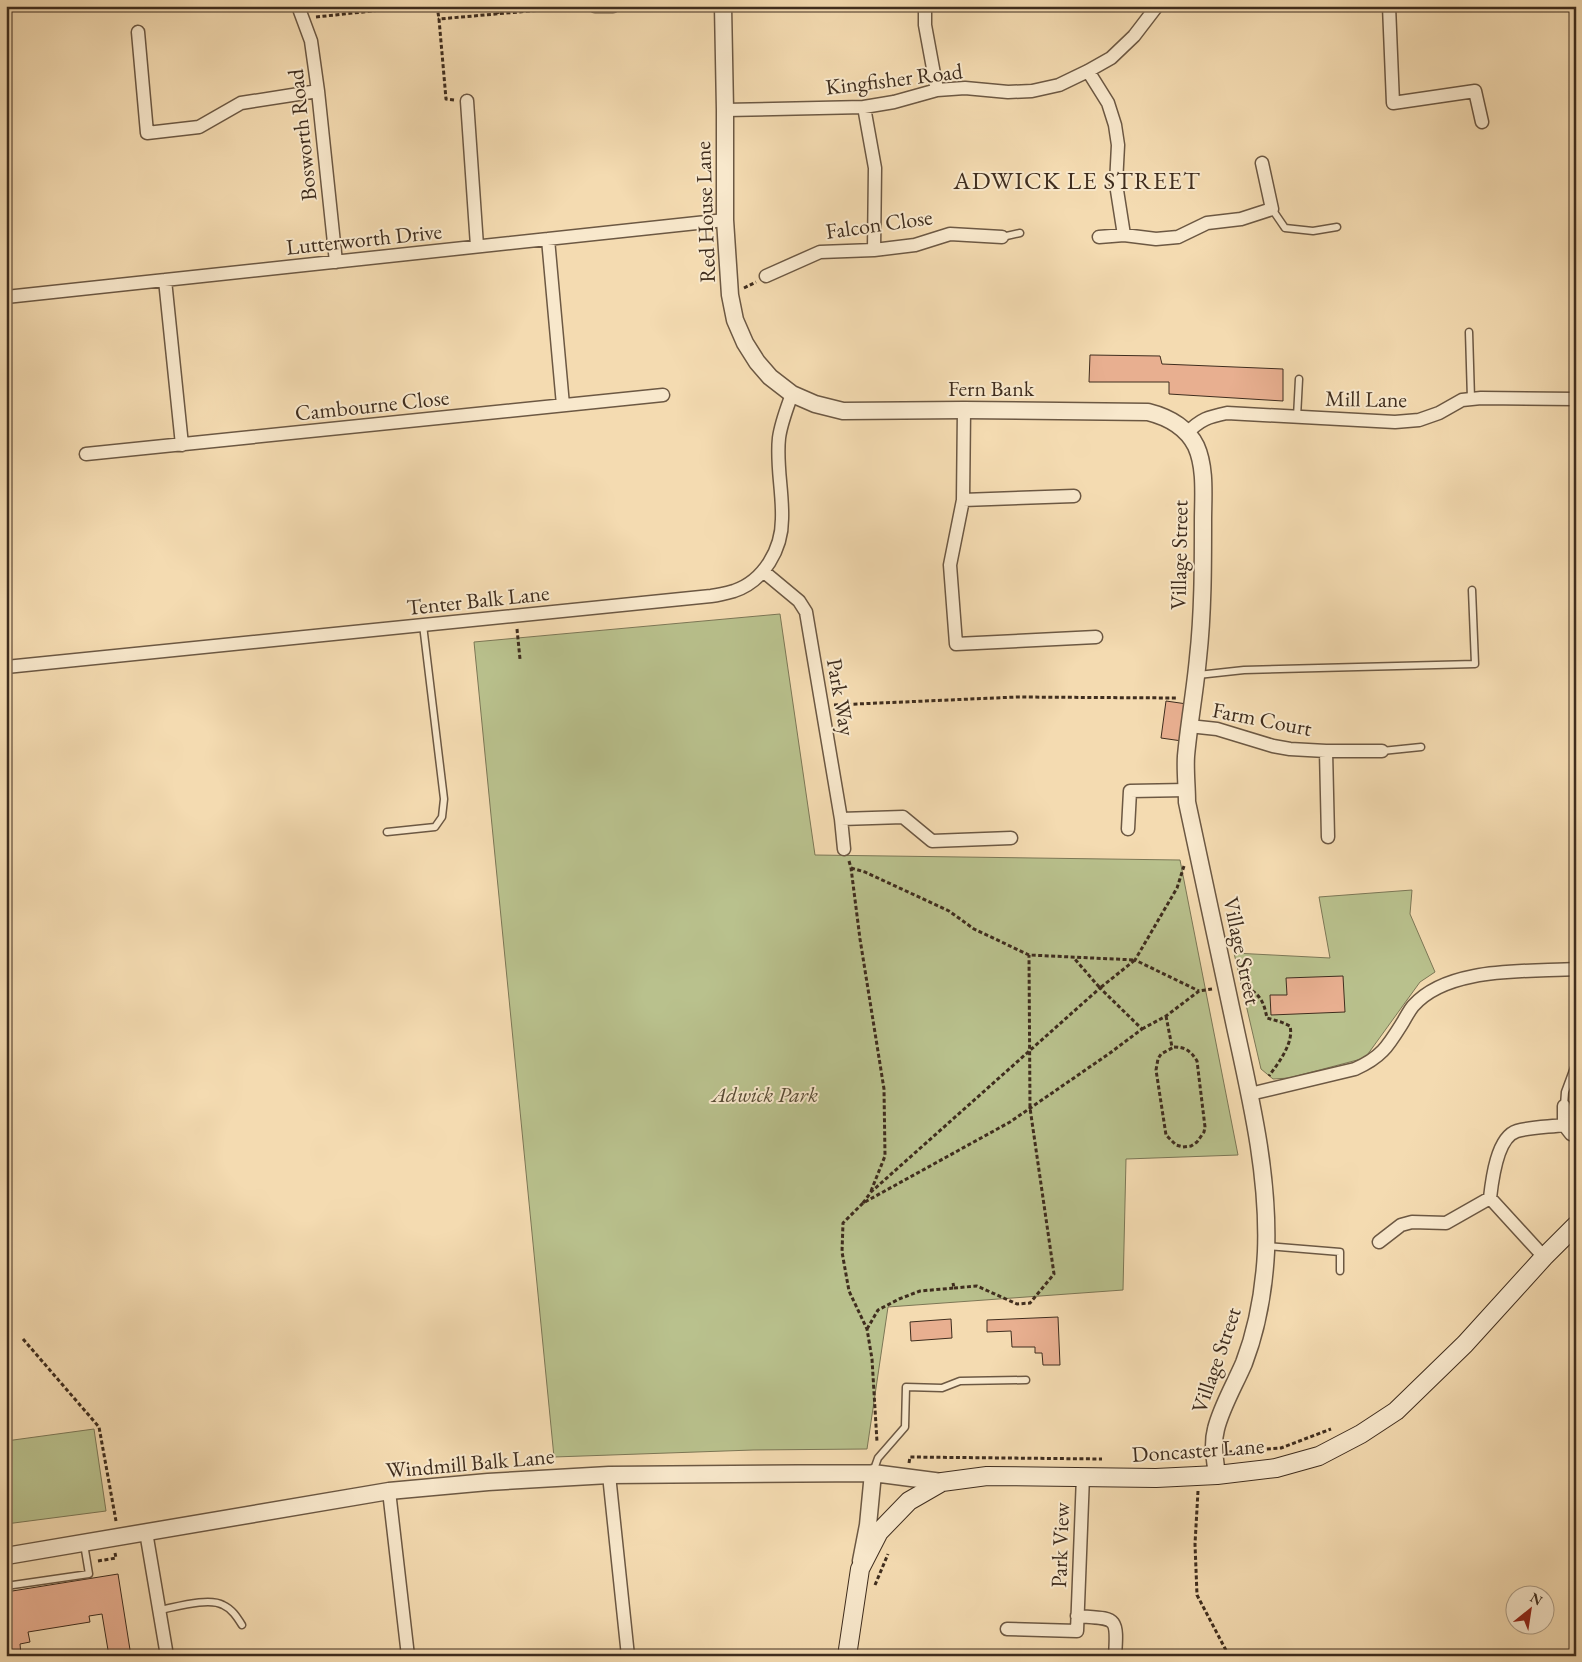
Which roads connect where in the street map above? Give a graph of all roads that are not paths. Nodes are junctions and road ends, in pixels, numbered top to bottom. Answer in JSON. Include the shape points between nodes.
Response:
{"nodes":[{"id":1,"x":298,"y":6,"type":"edge"},
{"id":2,"x":596,"y":6,"type":"edge"},
{"id":3,"x":613,"y":6,"type":"edge"},
{"id":4,"x":722,"y":6,"type":"edge"},
{"id":5,"x":925,"y":6,"type":"edge"},
{"id":6,"x":1156,"y":6,"type":"edge"},
{"id":7,"x":1389,"y":6,"type":"edge"},
{"id":8,"x":138,"y":32,"type":"dead end"},
{"id":9,"x":1088,"y":72,"type":"junction"},
{"id":10,"x":937,"y":90,"type":"junction"},
{"id":11,"x":318,"y":91,"type":"junction"},
{"id":12,"x":467,"y":102,"type":"road end"},
{"id":13,"x":864,"y":107,"type":"junction"},
{"id":14,"x":725,"y":110,"type":"junction"},
{"id":15,"x":1482,"y":122,"type":"dead end"},
{"id":16,"x":1262,"y":163,"type":"dead end"},
{"id":17,"x":1272,"y":209,"type":"junction"},
{"id":18,"x":725,"y":220,"type":"junction"},
{"id":19,"x":1337,"y":227,"type":"dead end"},
{"id":20,"x":1020,"y":234,"type":"dead end"},
{"id":21,"x":1124,"y":235,"type":"junction"},
{"id":22,"x":1002,"y":237,"type":"joint"},
{"id":23,"x":1099,"y":237,"type":"dead end"},
{"id":24,"x":548,"y":239,"type":"junction"},
{"id":25,"x":477,"y":246,"type":"junction"},
{"id":26,"x":874,"y":250,"type":"junction"},
{"id":27,"x":336,"y":262,"type":"junction"},
{"id":28,"x":766,"y":276,"type":"road end"},
{"id":29,"x":165,"y":280,"type":"junction"},
{"id":30,"x":6,"y":297,"type":"edge"},
{"id":31,"x":1469,"y":332,"type":"dead end"},
{"id":32,"x":1299,"y":379,"type":"dead end"},
{"id":33,"x":792,"y":394,"type":"junction"},
{"id":34,"x":663,"y":395,"type":"dead end"},
{"id":35,"x":1471,"y":399,"type":"junction"},
{"id":36,"x":1576,"y":399,"type":"edge"},
{"id":37,"x":563,"y":405,"type":"junction"},
{"id":38,"x":964,"y":410,"type":"junction"},
{"id":39,"x":1297,"y":417,"type":"junction"},
{"id":40,"x":1187,"y":432,"type":"junction"},
{"id":41,"x":182,"y":444,"type":"junction"},
{"id":42,"x":86,"y":454,"type":"dead end"},
{"id":43,"x":1074,"y":496,"type":"dead end"},
{"id":44,"x":963,"y":500,"type":"junction"},
{"id":45,"x":763,"y":571,"type":"junction"},
{"id":46,"x":1472,"y":590,"type":"dead end"},
{"id":47,"x":423,"y":625,"type":"junction"},
{"id":48,"x":1096,"y":637,"type":"dead end"},
{"id":49,"x":6,"y":667,"type":"edge"},
{"id":50,"x":1196,"y":675,"type":"junction"},
{"id":51,"x":1189,"y":726,"type":"junction"},
{"id":52,"x":1421,"y":746,"type":"dead end"},
{"id":53,"x":1382,"y":751,"type":"joint"},
{"id":54,"x":1326,"y":752,"type":"junction"},
{"id":55,"x":1187,"y":790,"type":"junction"},
{"id":56,"x":841,"y":819,"type":"junction"},
{"id":57,"x":1128,"y":828,"type":"dead end"},
{"id":58,"x":387,"y":832,"type":"dead end"},
{"id":59,"x":1328,"y":836,"type":"dead end"},
{"id":60,"x":1010,"y":838,"type":"dead end"},
{"id":61,"x":844,"y":849,"type":"road end"},
{"id":62,"x":1576,"y":969,"type":"edge"},
{"id":63,"x":1575,"y":1065,"type":"edge"},
{"id":64,"x":1250,"y":1094,"type":"junction"},
{"id":65,"x":1564,"y":1106,"type":"joint"},
{"id":66,"x":1564,"y":1126,"type":"junction"},
{"id":67,"x":1576,"y":1136,"type":"edge"},
{"id":68,"x":1490,"y":1198,"type":"junction"},
{"id":69,"x":1576,"y":1225,"type":"edge"},
{"id":70,"x":1379,"y":1242,"type":"dead end"},
{"id":71,"x":1266,"y":1246,"type":"junction"},
{"id":72,"x":1544,"y":1256,"type":"junction"},
{"id":73,"x":1340,"y":1271,"type":"dead end"},
{"id":74,"x":1026,"y":1380,"type":"dead end"},
{"id":75,"x":872,"y":1473,"type":"junction"},
{"id":76,"x":609,"y":1475,"type":"junction"},
{"id":77,"x":1217,"y":1475,"type":"junction"},
{"id":78,"x":1083,"y":1476,"type":"junction"},
{"id":79,"x":942,"y":1482,"type":"junction"},
{"id":80,"x":389,"y":1491,"type":"junction"},
{"id":81,"x":146,"y":1532,"type":"junction"},
{"id":82,"x":84,"y":1543,"type":"junction"},
{"id":83,"x":6,"y":1556,"type":"edge"},
{"id":84,"x":860,"y":1569,"type":"junction"},
{"id":85,"x":6,"y":1586,"type":"edge"},
{"id":86,"x":160,"y":1610,"type":"junction"},
{"id":87,"x":1077,"y":1616,"type":"junction"},
{"id":88,"x":242,"y":1624,"type":"dead end"},
{"id":89,"x":1007,"y":1629,"type":"dead end"},
{"id":90,"x":167,"y":1656,"type":"edge"},
{"id":91,"x":408,"y":1656,"type":"edge"},
{"id":92,"x":628,"y":1656,"type":"edge"},
{"id":93,"x":847,"y":1656,"type":"edge"},
{"id":94,"x":1115,"y":1656,"type":"edge"}],
"edges":[{"from":1,"to":11,"type":"street","name":"Bosworth Road","via":[[311,41]]},
{"from":2,"to":3,"type":"street"},
{"from":4,"to":14,"type":"street","name":"Red House Lane"},
{"from":5,"to":10,"type":"street","via":[[925,25]]},
{"from":6,"to":9,"type":"street","name":"Kingfisher Road","via":[[1134,36],[1111,58]]},
{"from":7,"to":15,"type":"street","via":[[1393,103],[1475,91]]},
{"from":8,"to":11,"type":"street","via":[[147,133],[199,127],[241,103]]},
{"from":9,"to":10,"type":"street","name":"Kingfisher Road","via":[[1059,85],[1032,91]]},
{"from":9,"to":21,"type":"street","via":[[1108,103],[1115,124],[1118,146],[1116,184]]},
{"from":10,"to":13,"type":"street","name":"Kingfisher Road"},
{"from":11,"to":27,"type":"street","name":"Bosworth Road"},
{"from":12,"to":25,"type":"street"},
{"from":13,"to":14,"type":"street","name":"Kingfisher Road"},
{"from":13,"to":26,"type":"street","via":[[874,168]]},
{"from":14,"to":18,"type":"street","name":"Red House Lane"},
{"from":16,"to":17,"type":"street"},
{"from":17,"to":19,"type":"lane","via":[[1285,228],[1313,231]]},
{"from":17,"to":21,"type":"street","via":[[1241,219],[1207,223],[1178,237],[1156,240]]},
{"from":18,"to":24,"type":"street","name":"Lutterworth Drive"},
{"from":18,"to":33,"type":"street","name":"Red House Lane","via":[[735,320],[757,362]]},
{"from":20,"to":22,"type":"lane"},
{"from":21,"to":23,"type":"street"},
{"from":22,"to":26,"type":"street","name":"Falcon Close","via":[[950,234],[915,244]]},
{"from":24,"to":25,"type":"street","name":"Lutterworth Drive"},
{"from":24,"to":37,"type":"street"},
{"from":25,"to":27,"type":"street","name":"Lutterworth Drive"},
{"from":26,"to":28,"type":"street","name":"Falcon Close","via":[[820,252]]},
{"from":27,"to":29,"type":"street","name":"Lutterworth Drive"},
{"from":29,"to":30,"type":"street","name":"Lutterworth Drive"},
{"from":29,"to":41,"type":"street"},
{"from":31,"to":35,"type":"lane"},
{"from":32,"to":39,"type":"lane"},
{"from":33,"to":38,"type":"street","name":"Fern Bank","via":[[843,411]]},
{"from":33,"to":45,"type":"street","name":"Tenter Balk Lane","via":[[779,437],[780,539],[775,554]]},
{"from":34,"to":37,"type":"street","name":"Cambourne Close"},
{"from":35,"to":36,"type":"street","name":"Mill Lane"},
{"from":35,"to":39,"type":"street","name":"Mill Lane","via":[[1419,420],[1395,422]]},
{"from":37,"to":41,"type":"street","name":"Cambourne Close"},
{"from":38,"to":40,"type":"street","name":"Fern Bank","via":[[1148,412],[1165,416]]},
{"from":38,"to":44,"type":"street"},
{"from":39,"to":40,"type":"street","name":"Mill Lane","via":[[1227,413],[1209,416]]},
{"from":40,"to":50,"type":"street","name":"Village Street","via":[[1199,453],[1203,492],[1201,616]]},
{"from":41,"to":42,"type":"street","name":"Cambourne Close"},
{"from":43,"to":44,"type":"street"},
{"from":44,"to":48,"type":"street","via":[[950,565],[956,644]]},
{"from":45,"to":47,"type":"street","name":"Tenter Balk Lane","via":[[752,582],[735,591],[711,596]]},
{"from":45,"to":56,"type":"street","name":"Park Way","via":[[799,601],[806,612]]},
{"from":46,"to":50,"type":"lane","via":[[1475,664],[1244,670]]},
{"from":47,"to":49,"type":"street","name":"Tenter Balk Lane"},
{"from":47,"to":58,"type":"lane","via":[[444,799],[442,818],[435,828]]},
{"from":50,"to":51,"type":"street","name":"Village Street"},
{"from":51,"to":54,"type":"street","name":"Farm Court","via":[[1217,729],[1274,746]]},
{"from":51,"to":55,"type":"street","name":"Village Street"},
{"from":52,"to":53,"type":"lane"},
{"from":53,"to":54,"type":"street","name":"Farm Court"},
{"from":54,"to":59,"type":"street","name":"Farm Court"},
{"from":55,"to":57,"type":"street","via":[[1130,791]]},
{"from":55,"to":64,"type":"street","name":"Village Street","via":[[1198,856]]},
{"from":56,"to":60,"type":"street","via":[[903,817],[932,842]]},
{"from":56,"to":61,"type":"street","name":"Park Way"},
{"from":62,"to":64,"type":"street","via":[[1491,974],[1453,981],[1422,997],[1386,1048],[1370,1062],[1355,1069]]},
{"from":63,"to":65,"type":"lane","via":[[1565,1092]]},
{"from":64,"to":71,"type":"street","name":"Village Street","via":[[1263,1172]]},
{"from":65,"to":66,"type":"street"},
{"from":66,"to":67,"type":"street"},
{"from":66,"to":68,"type":"street","via":[[1516,1131],[1508,1136],[1492,1179]]},
{"from":68,"to":70,"type":"street","via":[[1446,1223],[1400,1225]]},
{"from":68,"to":72,"type":"street"},
{"from":69,"to":72,"type":"main road","name":"Doncaster Lane"},
{"from":71,"to":73,"type":"lane","via":[[1340,1252]]},
{"from":71,"to":77,"type":"street","name":"Village Street","via":[[1253,1334],[1216,1429]]},
{"from":72,"to":77,"type":"main road","name":"Doncaster Lane","via":[[1465,1344],[1396,1411],[1319,1456],[1276,1468]]},
{"from":74,"to":75,"type":"lane","via":[[960,1382],[942,1388],[906,1387],[905,1427],[878,1458]]},
{"from":75,"to":76,"type":"street","name":"Windmill Balk Lane"},
{"from":75,"to":79,"type":"street","name":"Windmill Balk Lane"},
{"from":75,"to":84,"type":"street"},
{"from":76,"to":80,"type":"street","name":"Windmill Balk Lane"},
{"from":76,"to":92,"type":"street"},
{"from":77,"to":78,"type":"main road","name":"Doncaster Lane","via":[[1156,1478]]},
{"from":78,"to":79,"type":"main road","name":"Doncaster Lane","via":[[987,1476]]},
{"from":78,"to":87,"type":"street","name":"Park View"},
{"from":79,"to":84,"type":"main road","name":"Doncaster Lane","via":[[909,1501],[879,1532]]},
{"from":80,"to":81,"type":"street","name":"Windmill Balk Lane"},
{"from":80,"to":91,"type":"street"},
{"from":81,"to":82,"type":"street","name":"Windmill Balk Lane"},
{"from":81,"to":86,"type":"street"},
{"from":82,"to":83,"type":"street","name":"Windmill Balk Lane"},
{"from":82,"to":85,"type":"lane","via":[[89,1574]]},
{"from":84,"to":93,"type":"main road","name":"Doncaster Lane"},
{"from":86,"to":88,"type":"lane","via":[[213,1601],[231,1610]]},
{"from":86,"to":90,"type":"street"},
{"from":87,"to":89,"type":"street","name":"Park View","via":[[1077,1631]]},
{"from":87,"to":94,"type":"street","name":"Park View","via":[[1101,1618],[1113,1623],[1117,1629]]}]}
